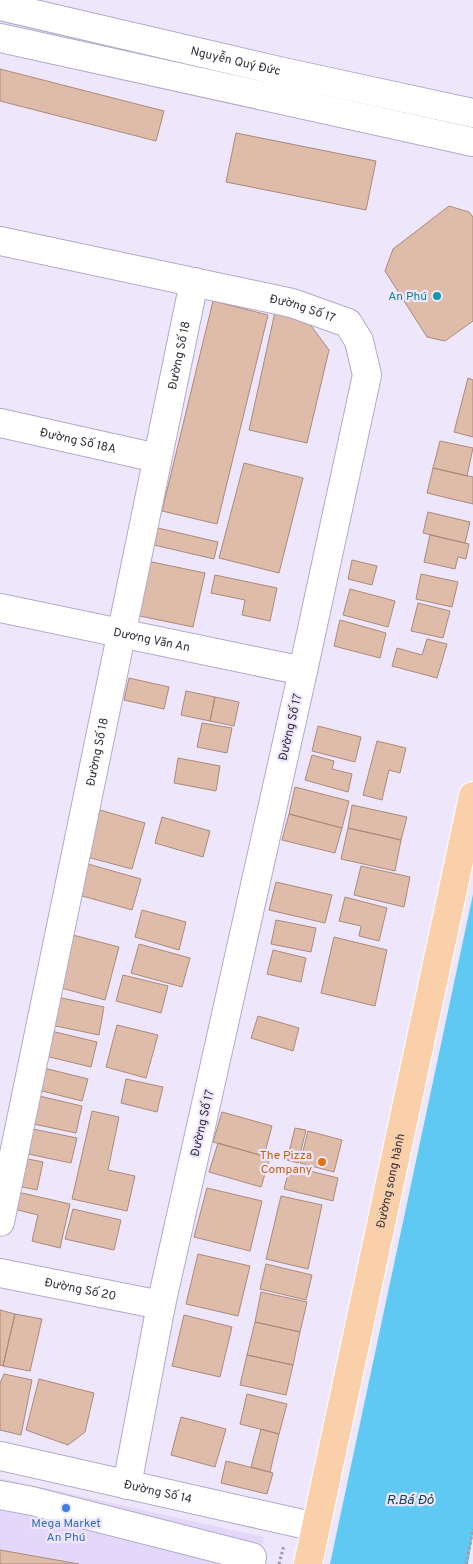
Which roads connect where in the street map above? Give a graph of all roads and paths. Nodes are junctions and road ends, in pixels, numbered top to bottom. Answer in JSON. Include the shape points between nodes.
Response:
{"nodes":[{"id":1,"x":0,"y":6,"type":"edge"},
{"id":2,"x":0,"y":38,"type":"edge"},
{"id":3,"x":279,"y":70,"type":"junction"},
{"id":4,"x":274,"y":98,"type":"junction"},
{"id":5,"x":445,"y":107,"type":"junction"},
{"id":6,"x":473,"y":113,"type":"edge"},
{"id":7,"x":438,"y":134,"type":"junction"},
{"id":8,"x":473,"y":142,"type":"edge"},
{"id":9,"x":0,"y":241,"type":"edge"},
{"id":10,"x":194,"y":282,"type":"junction"},
{"id":11,"x":0,"y":423,"type":"edge"},
{"id":12,"x":157,"y":458,"type":"junction"},
{"id":13,"x":0,"y":608,"type":"edge"},
{"id":14,"x":121,"y":633,"type":"junction"},
{"id":15,"x":303,"y":670,"type":"junction"},
{"id":16,"x":473,"y":796,"type":"edge"},
{"id":17,"x":0,"y":1222,"type":"edge"},
{"id":18,"x":0,"y":1273,"type":"edge"},
{"id":19,"x":161,"y":1305,"type":"junction"},
{"id":20,"x":0,"y":1456,"type":"edge"},
{"id":21,"x":127,"y":1484,"type":"junction"},
{"id":22,"x":0,"y":1495,"type":"edge"},
{"id":23,"x":316,"y":1527,"type":"junction"},
{"id":24,"x":473,"y":1530,"type":"edge"},
{"id":25,"x":250,"y":1564,"type":"edge"},
{"id":26,"x":308,"y":1564,"type":"edge"},
{"id":27,"x":466,"y":1564,"type":"edge"}],
"edges":[{"from":1,"to":3,"type":"street","name":"Nguyễn Quý Đức"},
{"from":2,"to":4,"type":"street"},
{"from":3,"to":4,"type":"street"},
{"from":3,"to":5,"type":"street","name":"Nguyễn Quý Đức"},
{"from":4,"to":7,"type":"street"},
{"from":5,"to":6,"type":"street","name":"Nguyễn Quý Đức"},
{"from":5,"to":7,"type":"street"},
{"from":7,"to":8,"type":"street"},
{"from":9,"to":10,"type":"street","name":"Đường Số 17"},
{"from":10,"to":12,"type":"street","name":"Đường Số 18"},
{"from":10,"to":15,"type":"street","name":"Đường Số 17","via":[[292,303],[348,323],[359,341],[367,375]]},
{"from":11,"to":12,"type":"street","name":"Đường Số 18A"},
{"from":12,"to":14,"type":"street","name":"Đường Số 18"},
{"from":13,"to":14,"type":"street","name":"Dương Văn An"},
{"from":14,"to":15,"type":"street","name":"Dương Văn An"},
{"from":14,"to":17,"type":"street","name":"Đường Số 18"},
{"from":15,"to":19,"type":"street","name":"Đường Số 17"},
{"from":16,"to":23,"type":"main road","name":"Đường song hành"},
{"from":18,"to":19,"type":"street","name":"Đường Số 20"},
{"from":19,"to":21,"type":"street","name":"Đường Số 17"},
{"from":20,"to":21,"type":"street","name":"Đường Số 14"},
{"from":21,"to":23,"type":"street","name":"Đường Số 14"},
{"from":22,"to":25,"type":"street","via":[[252,1557]]},
{"from":23,"to":26,"type":"main road","name":"Đường song hành"},
{"from":24,"to":27,"type":"path"}]}
